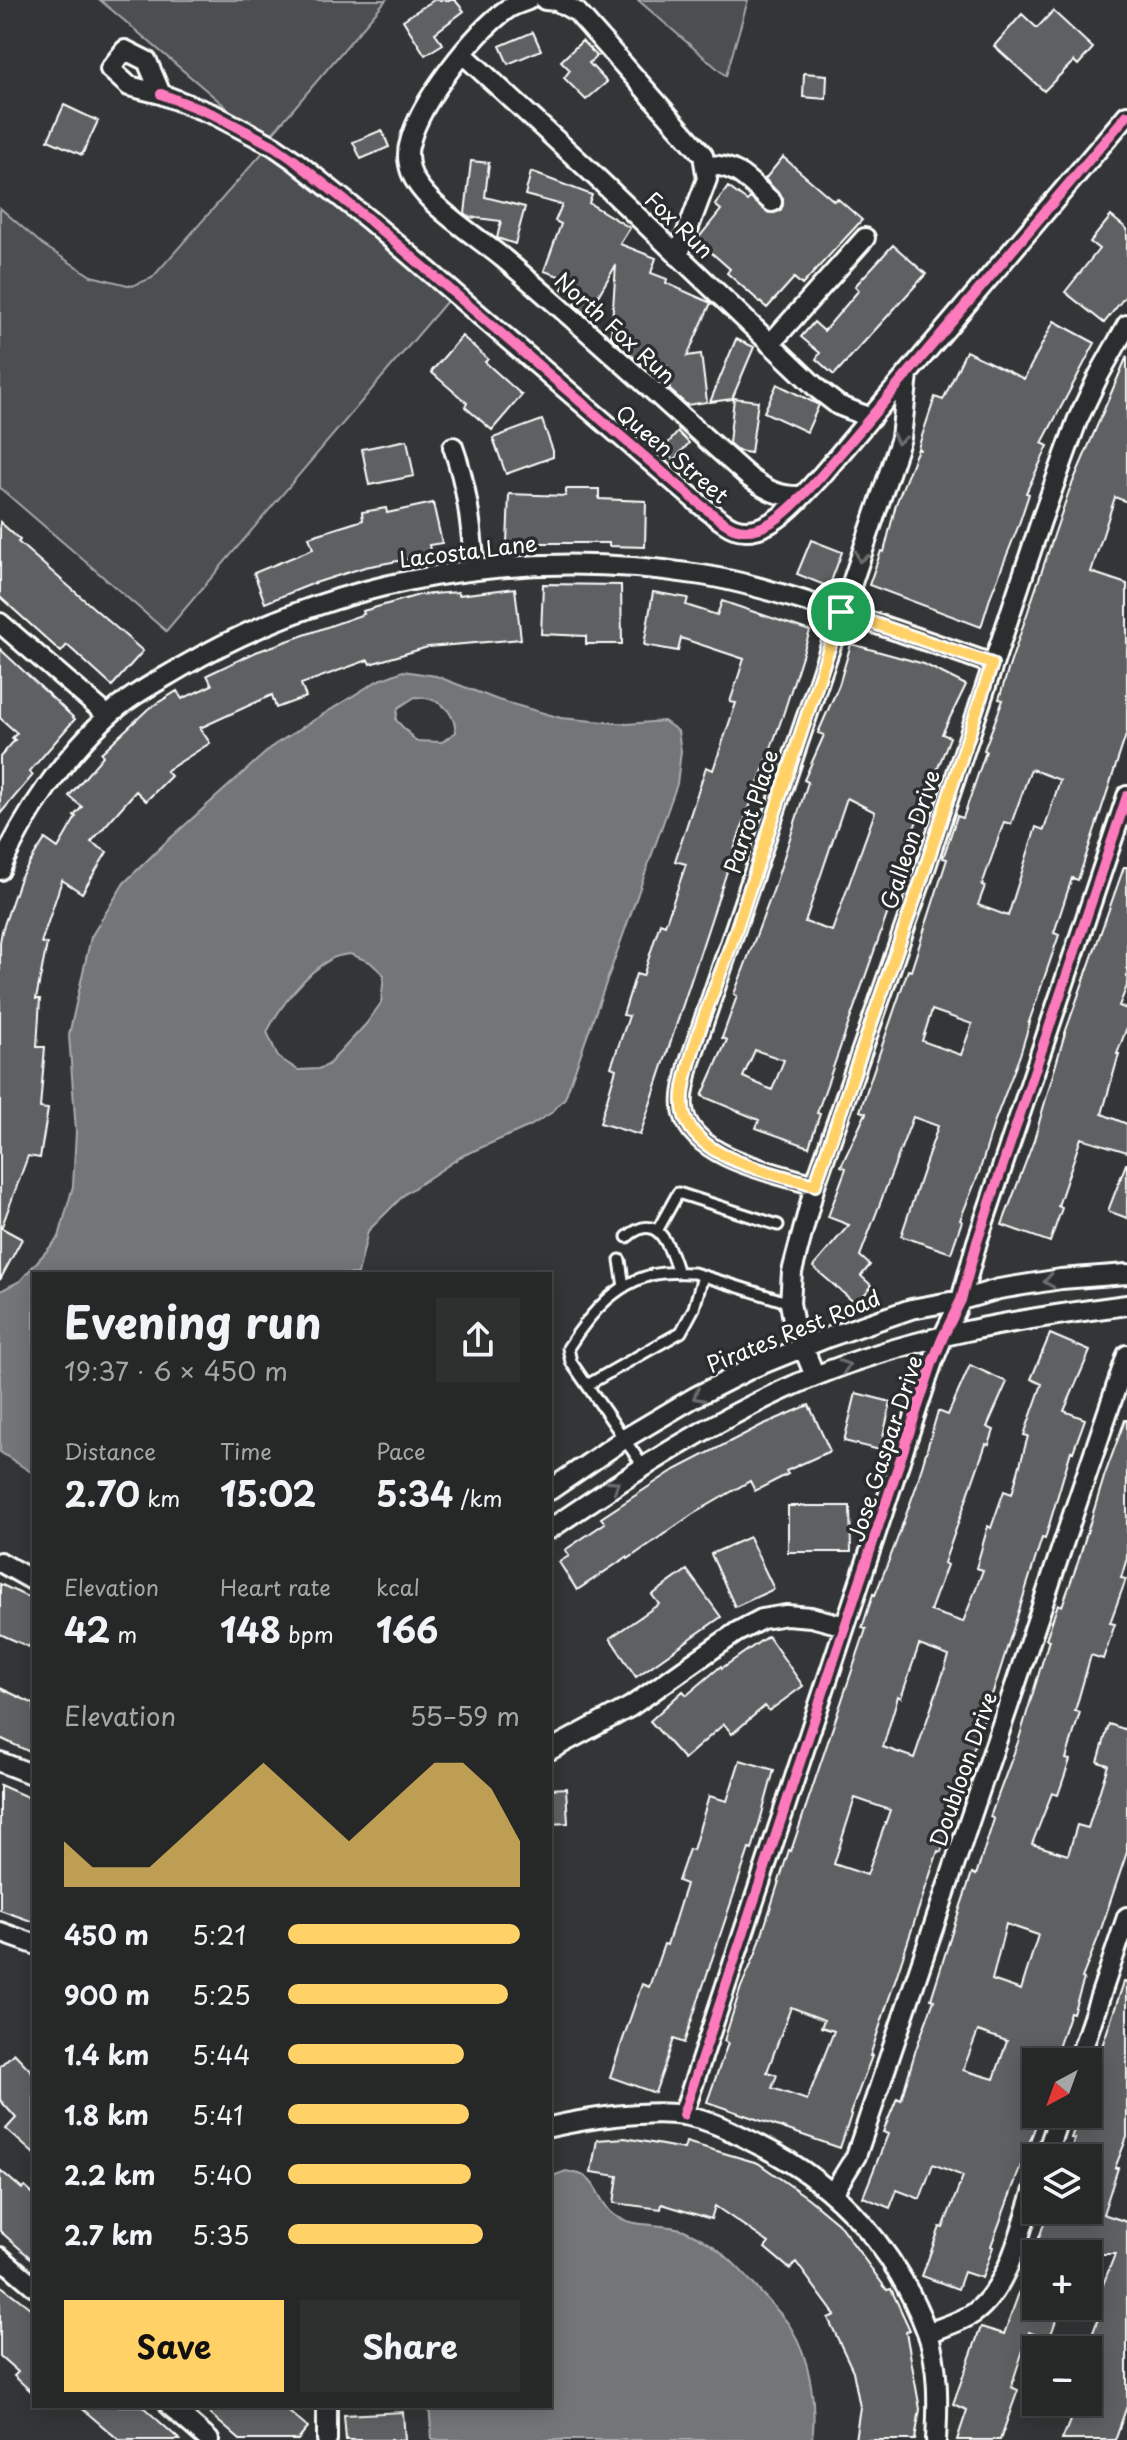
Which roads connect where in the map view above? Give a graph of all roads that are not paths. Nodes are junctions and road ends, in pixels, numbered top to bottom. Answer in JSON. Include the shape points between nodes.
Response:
{"nodes":[{"id":1,"x":528,"y":0,"type":"edge"},
{"id":2,"x":545,"y":0,"type":"edge"},
{"id":3,"x":463,"y":54,"type":"junction"},
{"id":4,"x":161,"y":94,"type":"dead end"},
{"id":5,"x":1127,"y":115,"type":"edge"},
{"id":6,"x":705,"y":165,"type":"junction"},
{"id":7,"x":772,"y":202,"type":"dead end"},
{"id":8,"x":865,"y":238,"type":"dead end"},
{"id":9,"x":678,"y":256,"type":"junction"},
{"id":10,"x":1127,"y":325,"type":"edge"},
{"id":11,"x":770,"y":344,"type":"junction"},
{"id":12,"x":908,"y":374,"type":"junction"},
{"id":13,"x":871,"y":418,"type":"junction"},
{"id":14,"x":453,"y":447,"type":"dead end"},
{"id":15,"x":802,"y":496,"type":"junction"},
{"id":16,"x":475,"y":570,"type":"junction"},
{"id":17,"x":841,"y":612,"type":"junction"},
{"id":18,"x":0,"y":623,"type":"edge"},
{"id":19,"x":992,"y":664,"type":"junction"},
{"id":20,"x":108,"y":716,"type":"junction"},
{"id":21,"x":1127,"y":796,"type":"edge"},
{"id":22,"x":4,"y":850,"type":"edge"},
{"id":23,"x":0,"y":870,"type":"edge"},
{"id":24,"x":815,"y":1185,"type":"junction"},
{"id":25,"x":778,"y":1225,"type":"dead end"},
{"id":26,"x":657,"y":1231,"type":"junction"},
{"id":27,"x":627,"y":1237,"type":"dead end"},
{"id":28,"x":620,"y":1260,"type":"dead end"},
{"id":29,"x":678,"y":1273,"type":"junction"},
{"id":30,"x":1127,"y":1274,"type":"edge"},
{"id":31,"x":703,"y":1276,"type":"junction"},
{"id":32,"x":624,"y":1287,"type":"junction"},
{"id":33,"x":961,"y":1300,"type":"junction"},
{"id":34,"x":790,"y":1303,"type":"junction"},
{"id":35,"x":1127,"y":1305,"type":"edge"},
{"id":36,"x":943,"y":1337,"type":"junction"},
{"id":37,"x":803,"y":1348,"type":"junction"},
{"id":38,"x":1127,"y":1355,"type":"edge"},
{"id":39,"x":815,"y":1376,"type":"junction"},
{"id":40,"x":587,"y":1385,"type":"junction"},
{"id":41,"x":624,"y":1439,"type":"junction"},
{"id":42,"x":643,"y":1466,"type":"junction"},
{"id":43,"x":552,"y":1489,"type":"edge"},
{"id":44,"x":552,"y":1528,"type":"edge"},
{"id":45,"x":0,"y":1562,"type":"edge"},
{"id":46,"x":32,"y":1580,"type":"edge"},
{"id":47,"x":845,"y":1626,"type":"junction"},
{"id":48,"x":552,"y":1749,"type":"edge"},
{"id":49,"x":0,"y":1762,"type":"edge"},
{"id":50,"x":32,"y":1774,"type":"edge"},
{"id":51,"x":1127,"y":1917,"type":"edge"},
{"id":52,"x":0,"y":1932,"type":"edge"},
{"id":53,"x":32,"y":1943,"type":"edge"},
{"id":54,"x":1083,"y":2048,"type":"edge"},
{"id":55,"x":683,"y":2115,"type":"junction"},
{"id":56,"x":552,"y":2127,"type":"edge"},
{"id":57,"x":833,"y":2193,"type":"junction"},
{"id":58,"x":1022,"y":2224,"type":"edge"},
{"id":59,"x":0,"y":2257,"type":"edge"},
{"id":60,"x":32,"y":2284,"type":"edge"},
{"id":61,"x":928,"y":2333,"type":"junction"},
{"id":62,"x":172,"y":2408,"type":"edge"},
{"id":63,"x":327,"y":2408,"type":"edge"},
{"id":64,"x":209,"y":2440,"type":"edge"},
{"id":65,"x":327,"y":2440,"type":"edge"},
{"id":66,"x":936,"y":2440,"type":"edge"}],
"edges":[{"from":1,"to":3,"type":"street","via":[[507,9]]},
{"from":2,"to":6,"type":"street","via":[[577,12],[682,129]]},
{"from":3,"to":9,"type":"street","name":"Fox Run"},
{"from":3,"to":15,"type":"street","name":"North Fox Run","via":[[443,78],[409,142],[411,172],[422,192],[750,478],[769,492]]},
{"from":4,"to":15,"type":"street","name":"Queen Street","via":[[215,115],[294,160],[733,528],[758,530]]},
{"from":5,"to":12,"type":"street","name":"Queen Street"},
{"from":6,"to":7,"type":"street","via":[[723,164],[736,171]]},
{"from":6,"to":9,"type":"street","via":[[707,179]]},
{"from":8,"to":11,"type":"street"},
{"from":9,"to":11,"type":"street","name":"Fox Run"},
{"from":10,"to":19,"type":"street","name":"Galleon Drive","via":[[1077,421]]},
{"from":11,"to":13,"type":"street","name":"Fox Run","via":[[838,405]]},
{"from":12,"to":13,"type":"street","name":"Queen Street"},
{"from":12,"to":17,"type":"street","name":"Parrot Place","one_way":true,"via":[[901,438]]},
{"from":13,"to":15,"type":"street","name":"Queen Street"},
{"from":14,"to":16,"type":"street","via":[[468,500]]},
{"from":16,"to":17,"type":"street","name":"Lacosta Lane","via":[[556,564],[646,569],[773,591]]},
{"from":16,"to":20,"type":"street","name":"Lacosta Lane","via":[[419,577],[318,603],[209,651]]},
{"from":17,"to":19,"type":"street","name":"Lacosta Lane"},
{"from":17,"to":24,"type":"street","name":"Parrot Place","via":[[683,1093],[685,1115],[696,1136],[712,1150]]},
{"from":18,"to":20,"type":"street"},
{"from":19,"to":24,"type":"street","name":"Galleon Drive"},
{"from":20,"to":22,"type":"street","name":"Lacosta Lane"},
{"from":21,"to":33,"type":"street","name":"Jose Gaspar Drive"},
{"from":22,"to":23,"type":"street","name":"Lacosta Lane"},
{"from":24,"to":34,"type":"street","name":"Galleon Drive","via":[[792,1272]]},
{"from":25,"to":26,"type":"lane","via":[[678,1193]]},
{"from":26,"to":27,"type":"lane","via":[[635,1230]]},
{"from":26,"to":29,"type":"lane","via":[[668,1242]]},
{"from":28,"to":32,"type":"lane"},
{"from":29,"to":31,"type":"lane"},
{"from":29,"to":32,"type":"lane","via":[[640,1278]]},
{"from":30,"to":33,"type":"street","name":"Pirates Rest Road","one_way":true,"via":[[1061,1279]]},
{"from":31,"to":34,"type":"lane"},
{"from":31,"to":40,"type":"lane","via":[[681,1332]]},
{"from":32,"to":40,"type":"lane","via":[[601,1305],[568,1348]]},
{"from":33,"to":36,"type":"street","name":"Jose Gaspar Drive"},
{"from":33,"to":37,"type":"street","name":"Pirates Rest Road","via":[[897,1314]]},
{"from":34,"to":37,"type":"street","name":"Galleon Drive"},
{"from":35,"to":36,"type":"street","via":[[1034,1317]]},
{"from":39,"to":36,"type":"street","one_way":true},
{"from":36,"to":47,"type":"street","name":"Jose Gaspar Drive"},
{"from":37,"to":39,"type":"street","name":"Galleon Drive"},
{"from":37,"to":41,"type":"street","name":"Pirates Rest Road","one_way":true,"via":[[750,1369]]},
{"from":38,"to":57,"type":"street","name":"Doubloon Drive","via":[[856,2156]]},
{"from":39,"to":42,"type":"street","via":[[739,1411]]},
{"from":40,"to":41,"type":"lane"},
{"from":41,"to":42,"type":"lane"},
{"from":41,"to":43,"type":"street","name":"Pirates Rest Road"},
{"from":44,"to":42,"type":"street","one_way":true},
{"from":45,"to":46,"type":"street"},
{"from":47,"to":48,"type":"street","via":[[811,1617],[762,1619],[630,1707]]},
{"from":47,"to":55,"type":"street","name":"Jose Gaspar Drive"},
{"from":49,"to":50,"type":"street"},
{"from":51,"to":54,"type":"street"},
{"from":52,"to":53,"type":"street"},
{"from":55,"to":56,"type":"street","via":[[657,2113]]},
{"from":55,"to":57,"type":"street","via":[[789,2160]]},
{"from":57,"to":61,"type":"street","via":[[893,2262]]},
{"from":58,"to":61,"type":"street","via":[[991,2298],[971,2315]]},
{"from":59,"to":60,"type":"street"},
{"from":61,"to":66,"type":"street","via":[[937,2392]]},
{"from":62,"to":64,"type":"street"},
{"from":63,"to":65,"type":"street"}]}
